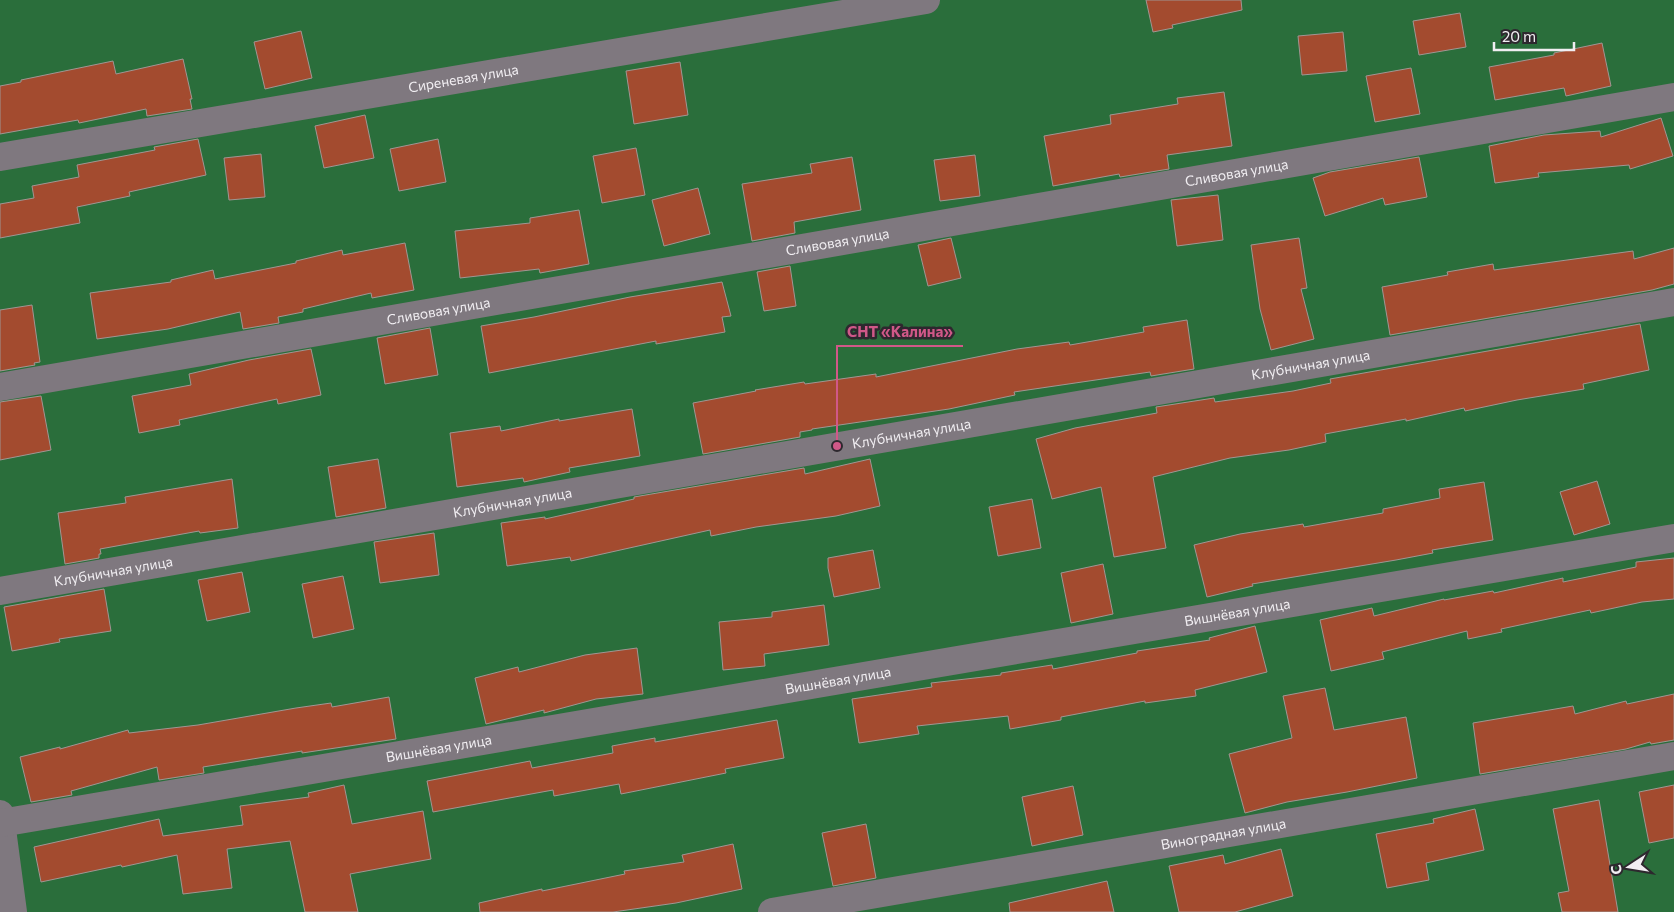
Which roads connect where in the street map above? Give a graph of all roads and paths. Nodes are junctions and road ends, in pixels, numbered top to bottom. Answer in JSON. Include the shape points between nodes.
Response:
{"nodes":[{"id":1,"x":926,"y":0,"type":"edge"},
{"id":2,"x":1674,"y":97,"type":"edge"},
{"id":3,"x":0,"y":157,"type":"edge"},
{"id":4,"x":1674,"y":302,"type":"edge"},
{"id":5,"x":0,"y":387,"type":"edge"},
{"id":6,"x":1674,"y":538,"type":"edge"},
{"id":7,"x":0,"y":592,"type":"edge"},
{"id":8,"x":1674,"y":756,"type":"edge"},
{"id":9,"x":0,"y":818,"type":"edge"},
{"id":10,"x":13,"y":912,"type":"edge"},
{"id":11,"x":772,"y":912,"type":"edge"}],
"edges":[{"from":1,"to":3,"type":"street","name":"Сиреневая улица"},
{"from":2,"to":5,"type":"street","name":"Сливовая улица"},
{"from":4,"to":7,"type":"street","name":"Клубничная улица"},
{"from":6,"to":9,"type":"street","name":"Вишнёвая улица"},
{"from":8,"to":11,"type":"street","name":"Виноградная улица"},
{"from":9,"to":10,"type":"street"}]}
